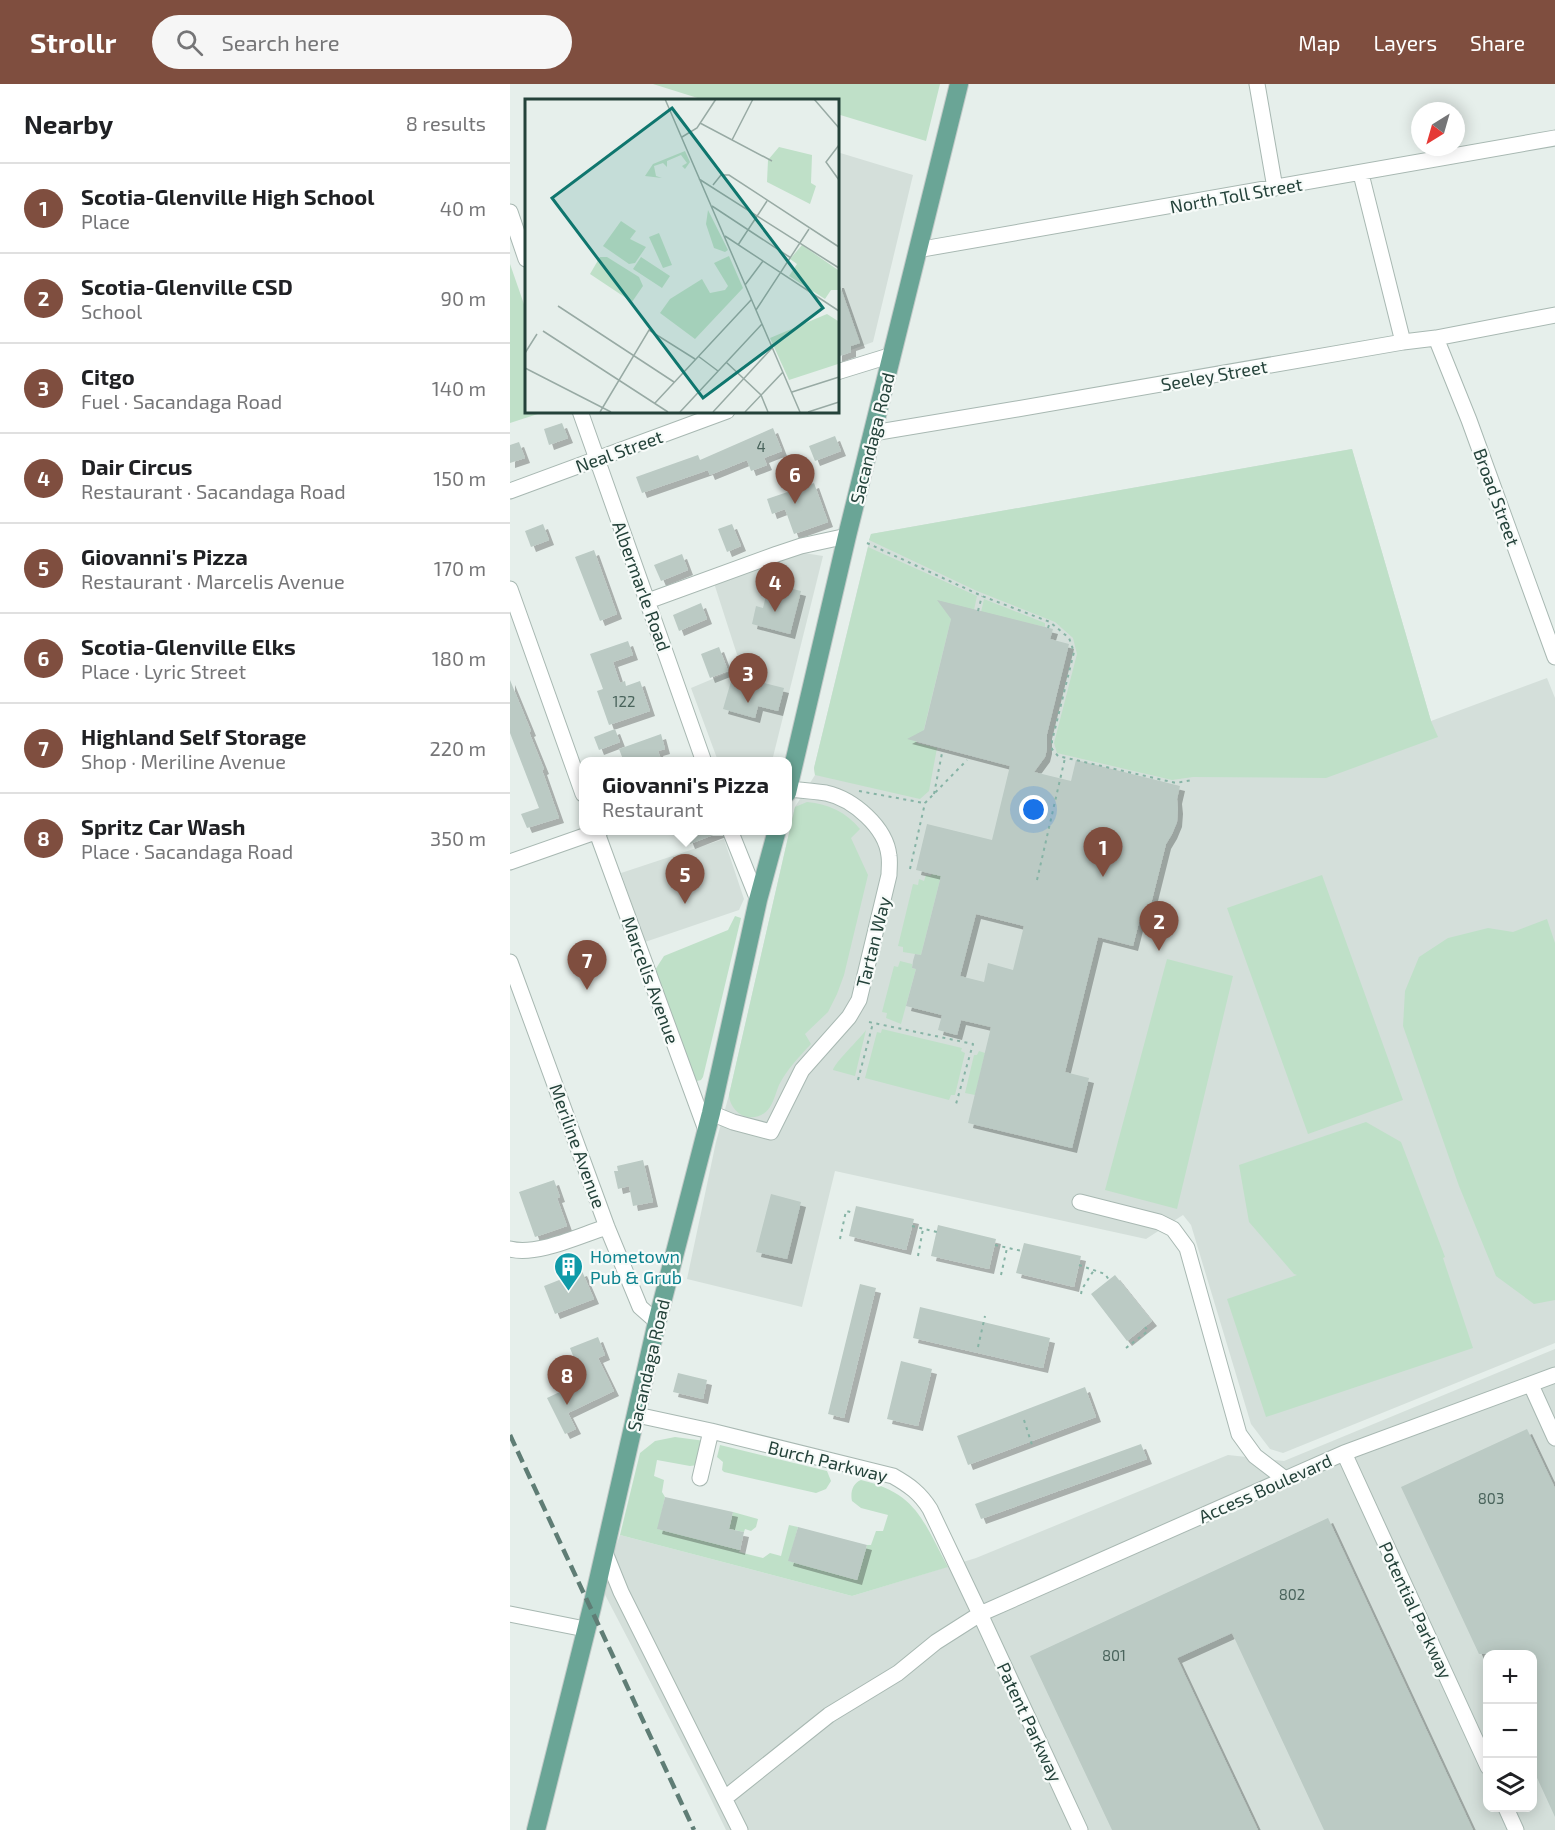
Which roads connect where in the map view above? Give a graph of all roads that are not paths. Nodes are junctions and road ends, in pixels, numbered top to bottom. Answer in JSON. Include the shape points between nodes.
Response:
{"nodes":[{"id":1,"x":959,"y":84,"type":"edge"},
{"id":2,"x":1257,"y":84,"type":"edge"},
{"id":3,"x":1555,"y":138,"type":"edge"},
{"id":4,"x":1361,"y":174,"type":"junction"},
{"id":5,"x":1275,"y":188,"type":"junction"},
{"id":6,"x":510,"y":212,"type":"edge"},
{"id":7,"x":917,"y":250,"type":"junction"},
{"id":8,"x":525,"y":256,"type":"edge"},
{"id":9,"x":1555,"y":315,"type":"edge"},
{"id":10,"x":1437,"y":338,"type":"junction"},
{"id":11,"x":1403,"y":342,"type":"junction"},
{"id":12,"x":892,"y":355,"type":"junction"},
{"id":13,"x":838,"y":372,"type":"edge"},
{"id":14,"x":580,"y":412,"type":"edge"},
{"id":15,"x":708,"y":414,"type":"edge"},
{"id":16,"x":873,"y":433,"type":"junction"},
{"id":17,"x":597,"y":459,"type":"junction"},
{"id":18,"x":510,"y":491,"type":"edge"},
{"id":19,"x":847,"y":536,"type":"junction"},
{"id":20,"x":510,"y":589,"type":"edge"},
{"id":21,"x":648,"y":601,"type":"junction"},
{"id":22,"x":1555,"y":657,"type":"edge"},
{"id":23,"x":702,"y":757,"type":"edge"},
{"id":24,"x":792,"y":774,"type":"edge"},
{"id":25,"x":579,"y":783,"type":"edge"},
{"id":26,"x":792,"y":791,"type":"edge"},
{"id":27,"x":587,"y":835,"type":"edge"},
{"id":28,"x":600,"y":835,"type":"edge"},
{"id":29,"x":732,"y":835,"type":"edge"},
{"id":30,"x":776,"y":835,"type":"edge"},
{"id":31,"x":510,"y":862,"type":"edge"},
{"id":32,"x":758,"y":900,"type":"junction"},
{"id":33,"x":510,"y":962,"type":"edge"},
{"id":34,"x":708,"y":1122,"type":"junction"},
{"id":35,"x":1080,"y":1202,"type":"dead end"},
{"id":36,"x":607,"y":1227,"type":"junction"},
{"id":37,"x":510,"y":1249,"type":"edge"},
{"id":38,"x":657,"y":1322,"type":"junction"},
{"id":39,"x":1555,"y":1375,"type":"edge"},
{"id":40,"x":1531,"y":1385,"type":"junction"},
{"id":41,"x":637,"y":1415,"type":"junction"},
{"id":42,"x":711,"y":1431,"type":"junction"},
{"id":43,"x":1555,"y":1438,"type":"edge"},
{"id":44,"x":1344,"y":1453,"type":"junction"},
{"id":45,"x":700,"y":1478,"type":"dead end"},
{"id":46,"x":1285,"y":1479,"type":"junction"},
{"id":47,"x":604,"y":1550,"type":"junction"},
{"id":48,"x":510,"y":1614,"type":"edge"},
{"id":49,"x":980,"y":1614,"type":"junction"},
{"id":50,"x":585,"y":1629,"type":"junction"},
{"id":51,"x":1484,"y":1758,"type":"edge"},
{"id":52,"x":725,"y":1798,"type":"junction"},
{"id":53,"x":1508,"y":1812,"type":"edge"},
{"id":54,"x":536,"y":1830,"type":"edge"},
{"id":55,"x":740,"y":1830,"type":"edge"},
{"id":56,"x":1080,"y":1830,"type":"edge"},
{"id":57,"x":1516,"y":1830,"type":"edge"}],
"edges":[{"from":1,"to":7,"type":"main road","name":"Sacandaga Road"},
{"from":2,"to":5,"type":"street"},
{"from":3,"to":4,"type":"street","name":"North Toll Street"},
{"from":4,"to":5,"type":"street","name":"North Toll Street"},
{"from":4,"to":11,"type":"street"},
{"from":5,"to":7,"type":"street","name":"North Toll Street"},
{"from":6,"to":8,"type":"street"},
{"from":7,"to":12,"type":"main road","name":"Sacandaga Road"},
{"from":9,"to":10,"type":"street","name":"Seeley Street"},
{"from":10,"to":11,"type":"street","name":"Seeley Street"},
{"from":10,"to":22,"type":"street","name":"Broad Street"},
{"from":11,"to":16,"type":"street","name":"Seeley Street"},
{"from":12,"to":13,"type":"street"},
{"from":12,"to":16,"type":"main road","name":"Sacandaga Road"},
{"from":14,"to":17,"type":"street","name":"Albermarle Road"},
{"from":15,"to":17,"type":"street","name":"Neal Street"},
{"from":16,"to":19,"type":"main road","name":"Sacandaga Road"},
{"from":17,"to":18,"type":"street","name":"Neal Street"},
{"from":17,"to":21,"type":"street","name":"Albermarle Road"},
{"from":19,"to":21,"type":"street","via":[[801,546]]},
{"from":19,"to":24,"type":"main road","name":"Sacandaga Road"},
{"from":20,"to":25,"type":"street"},
{"from":21,"to":23,"type":"street","name":"Albermarle Road"},
{"from":26,"to":34,"type":"street","name":"Tartan Way","via":[[826,793],[852,803],[871,820],[889,854],[889,875],[859,1000],[802,1070],[771,1132],[733,1122]]},
{"from":27,"to":31,"type":"street"},
{"from":28,"to":34,"type":"street","name":"Marcelis Avenue"},
{"from":29,"to":32,"type":"street"},
{"from":30,"to":32,"type":"main road","name":"Sacandaga Road"},
{"from":32,"to":34,"type":"main road","name":"Sacandaga Road"},
{"from":33,"to":36,"type":"street","name":"Meriline Avenue"},
{"from":34,"to":38,"type":"main road","name":"Sacandaga Road"},
{"from":35,"to":46,"type":"street","via":[[1159,1222],[1178,1235],[1187,1248],[1239,1434],[1255,1456]]},
{"from":36,"to":37,"type":"street","via":[[534,1250]]},
{"from":36,"to":38,"type":"street","name":"Meriline Avenue","via":[[640,1307]]},
{"from":38,"to":41,"type":"main road","name":"Sacandaga Road"},
{"from":39,"to":40,"type":"street","name":"Access Boulevard"},
{"from":40,"to":43,"type":"street"},
{"from":40,"to":44,"type":"street","name":"Access Boulevard"},
{"from":41,"to":42,"type":"street","name":"Burch Parkway"},
{"from":41,"to":47,"type":"main road","name":"Sacandaga Road"},
{"from":42,"to":45,"type":"street"},
{"from":42,"to":49,"type":"street","name":"Burch Parkway","via":[[893,1476],[908,1484],[930,1509]]},
{"from":44,"to":46,"type":"street","name":"Access Boulevard"},
{"from":44,"to":51,"type":"street","name":"Potential Parkway"},
{"from":46,"to":49,"type":"street","name":"Access Boulevard"},
{"from":47,"to":50,"type":"main road","name":"Sacandaga Road"},
{"from":47,"to":52,"type":"street","via":[[621,1592]]},
{"from":48,"to":50,"type":"street"},
{"from":49,"to":52,"type":"street","name":"Access Boulevard","via":[[898,1673],[830,1714]]},
{"from":49,"to":56,"type":"street","name":"Patent Parkway"},
{"from":50,"to":54,"type":"main road","name":"Sacandaga Road"},
{"from":52,"to":55,"type":"street"},
{"from":53,"to":57,"type":"street"}]}
